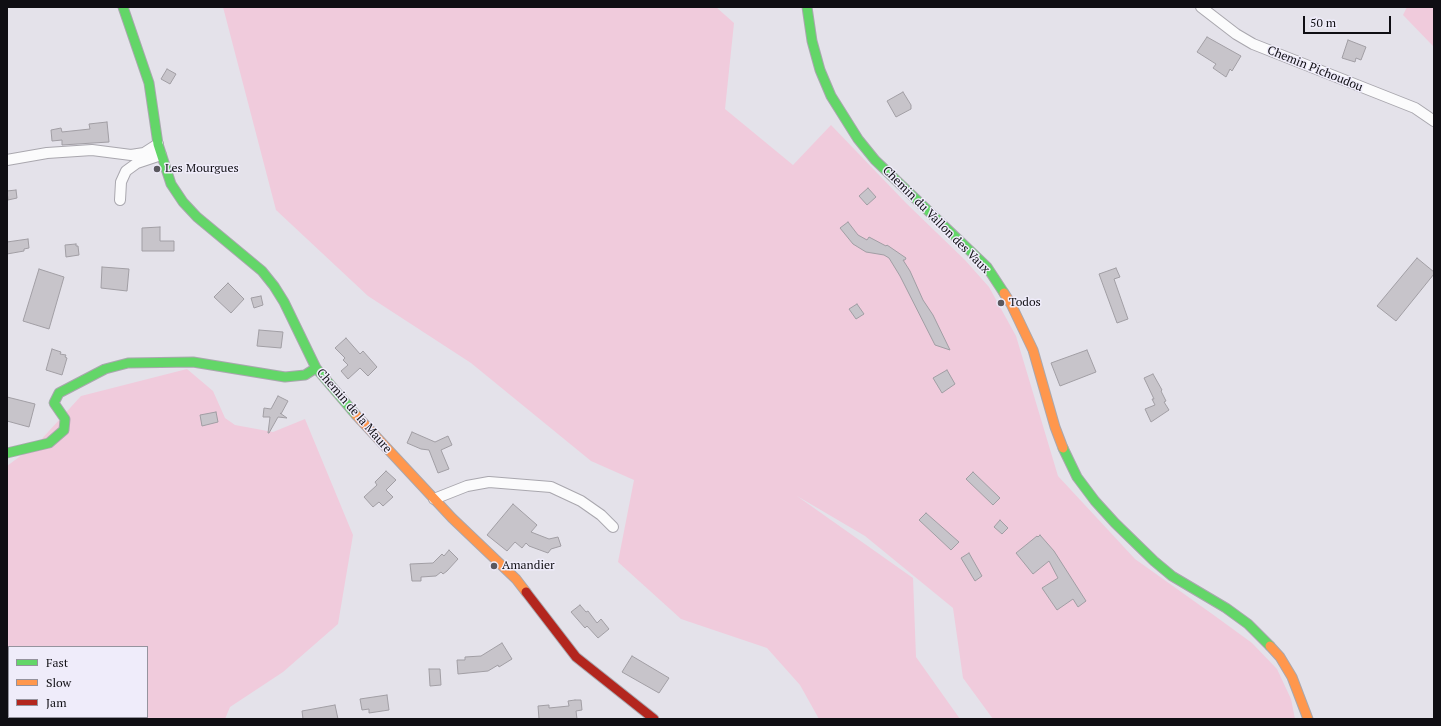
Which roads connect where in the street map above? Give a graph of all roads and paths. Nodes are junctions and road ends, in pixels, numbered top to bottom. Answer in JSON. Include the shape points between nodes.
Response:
{"nodes":[{"id":1,"x":123,"y":7,"type":"edge"},
{"id":2,"x":807,"y":7,"type":"edge"},
{"id":3,"x":1201,"y":7,"type":"edge"},
{"id":4,"x":1434,"y":121,"type":"edge"},
{"id":5,"x":158,"y":144,"type":"junction"},
{"id":6,"x":162,"y":155,"type":"junction"},
{"id":7,"x":7,"y":160,"type":"edge"},
{"id":8,"x":120,"y":200,"type":"dead end"},
{"id":9,"x":316,"y":368,"type":"junction"},
{"id":10,"x":7,"y":453,"type":"edge"},
{"id":11,"x":434,"y":499,"type":"junction"},
{"id":12,"x":613,"y":527,"type":"dead end"},
{"id":13,"x":654,"y":719,"type":"edge"},
{"id":14,"x":1308,"y":719,"type":"edge"}],
"edges":[{"from":1,"to":5,"type":"street","name":"Chemin de la Maure","via":[[149,83]]},
{"from":2,"to":14,"type":"street","name":"Chemin du Vallon des Vaux","via":[[820,70],[831,96],[858,139],[875,160],[987,267],[1011,304],[1033,350],[1055,427],[1077,477],[1114,523],[1154,561],[1172,576],[1226,608],[1267,642],[1292,677]]},
{"from":3,"to":4,"type":"street","name":"Chemin Pichoudou","via":[[1253,44],[1416,108]]},
{"from":5,"to":6,"type":"street","name":"Chemin de la Maure"},
{"from":5,"to":7,"type":"street","via":[[144,153],[131,155],[92,150],[47,153]]},
{"from":6,"to":8,"type":"street","via":[[137,163],[126,171],[121,182]]},
{"from":6,"to":9,"type":"street","name":"Chemin de la Maure","via":[[171,184],[183,202],[197,217],[262,271],[274,286]]},
{"from":9,"to":10,"type":"street","via":[[305,375],[285,376],[193,362],[128,363],[104,369],[59,393],[54,403],[65,419],[64,430],[49,443]]},
{"from":9,"to":11,"type":"street","name":"Chemin de la Maure"},
{"from":11,"to":12,"type":"street","via":[[467,486],[489,482],[551,487],[581,500]]},
{"from":11,"to":13,"type":"street","name":"Chemin de la Maure","via":[[516,579],[576,657]]}]}
